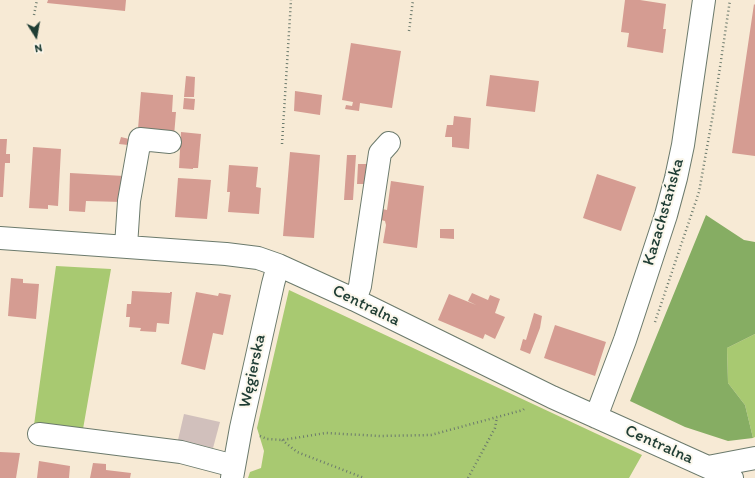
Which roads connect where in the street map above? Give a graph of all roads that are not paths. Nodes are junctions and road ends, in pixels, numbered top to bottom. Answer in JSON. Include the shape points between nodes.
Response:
{"nodes":[{"id":1,"x":704,"y":0,"type":"edge"},
{"id":2,"x":170,"y":142,"type":"dead end"},
{"id":3,"x":389,"y":143,"type":"dead end"},
{"id":4,"x":0,"y":238,"type":"edge"},
{"id":5,"x":126,"y":246,"type":"junction"},
{"id":6,"x":278,"y":265,"type":"junction"},
{"id":7,"x":355,"y":300,"type":"junction"},
{"id":8,"x":596,"y":417,"type":"junction"},
{"id":9,"x":39,"y":434,"type":"dead end"},
{"id":10,"x":755,"y":458,"type":"edge"},
{"id":11,"x":708,"y":467,"type":"junction"},
{"id":12,"x":233,"y":472,"type":"edge"},
{"id":13,"x":732,"y":478,"type":"edge"}],
"edges":[{"from":1,"to":8,"type":"street","name":"Kazachstańska","via":[[676,178],[627,332]]},
{"from":2,"to":5,"type":"street","via":[[140,139],[129,201]]},
{"from":3,"to":7,"type":"street","via":[[380,153],[360,286]]},
{"from":4,"to":5,"type":"street","name":"Centralna"},
{"from":5,"to":6,"type":"street","name":"Centralna","via":[[258,258]]},
{"from":6,"to":7,"type":"street","name":"Centralna"},
{"from":6,"to":12,"type":"street","name":"Węgierska"},
{"from":7,"to":8,"type":"street","name":"Centralna"},
{"from":8,"to":11,"type":"street","name":"Centralna"},
{"from":9,"to":12,"type":"street","via":[[181,452]]},
{"from":10,"to":11,"type":"street","name":"Centralna"},
{"from":11,"to":13,"type":"street","name":"Centralna"}]}
